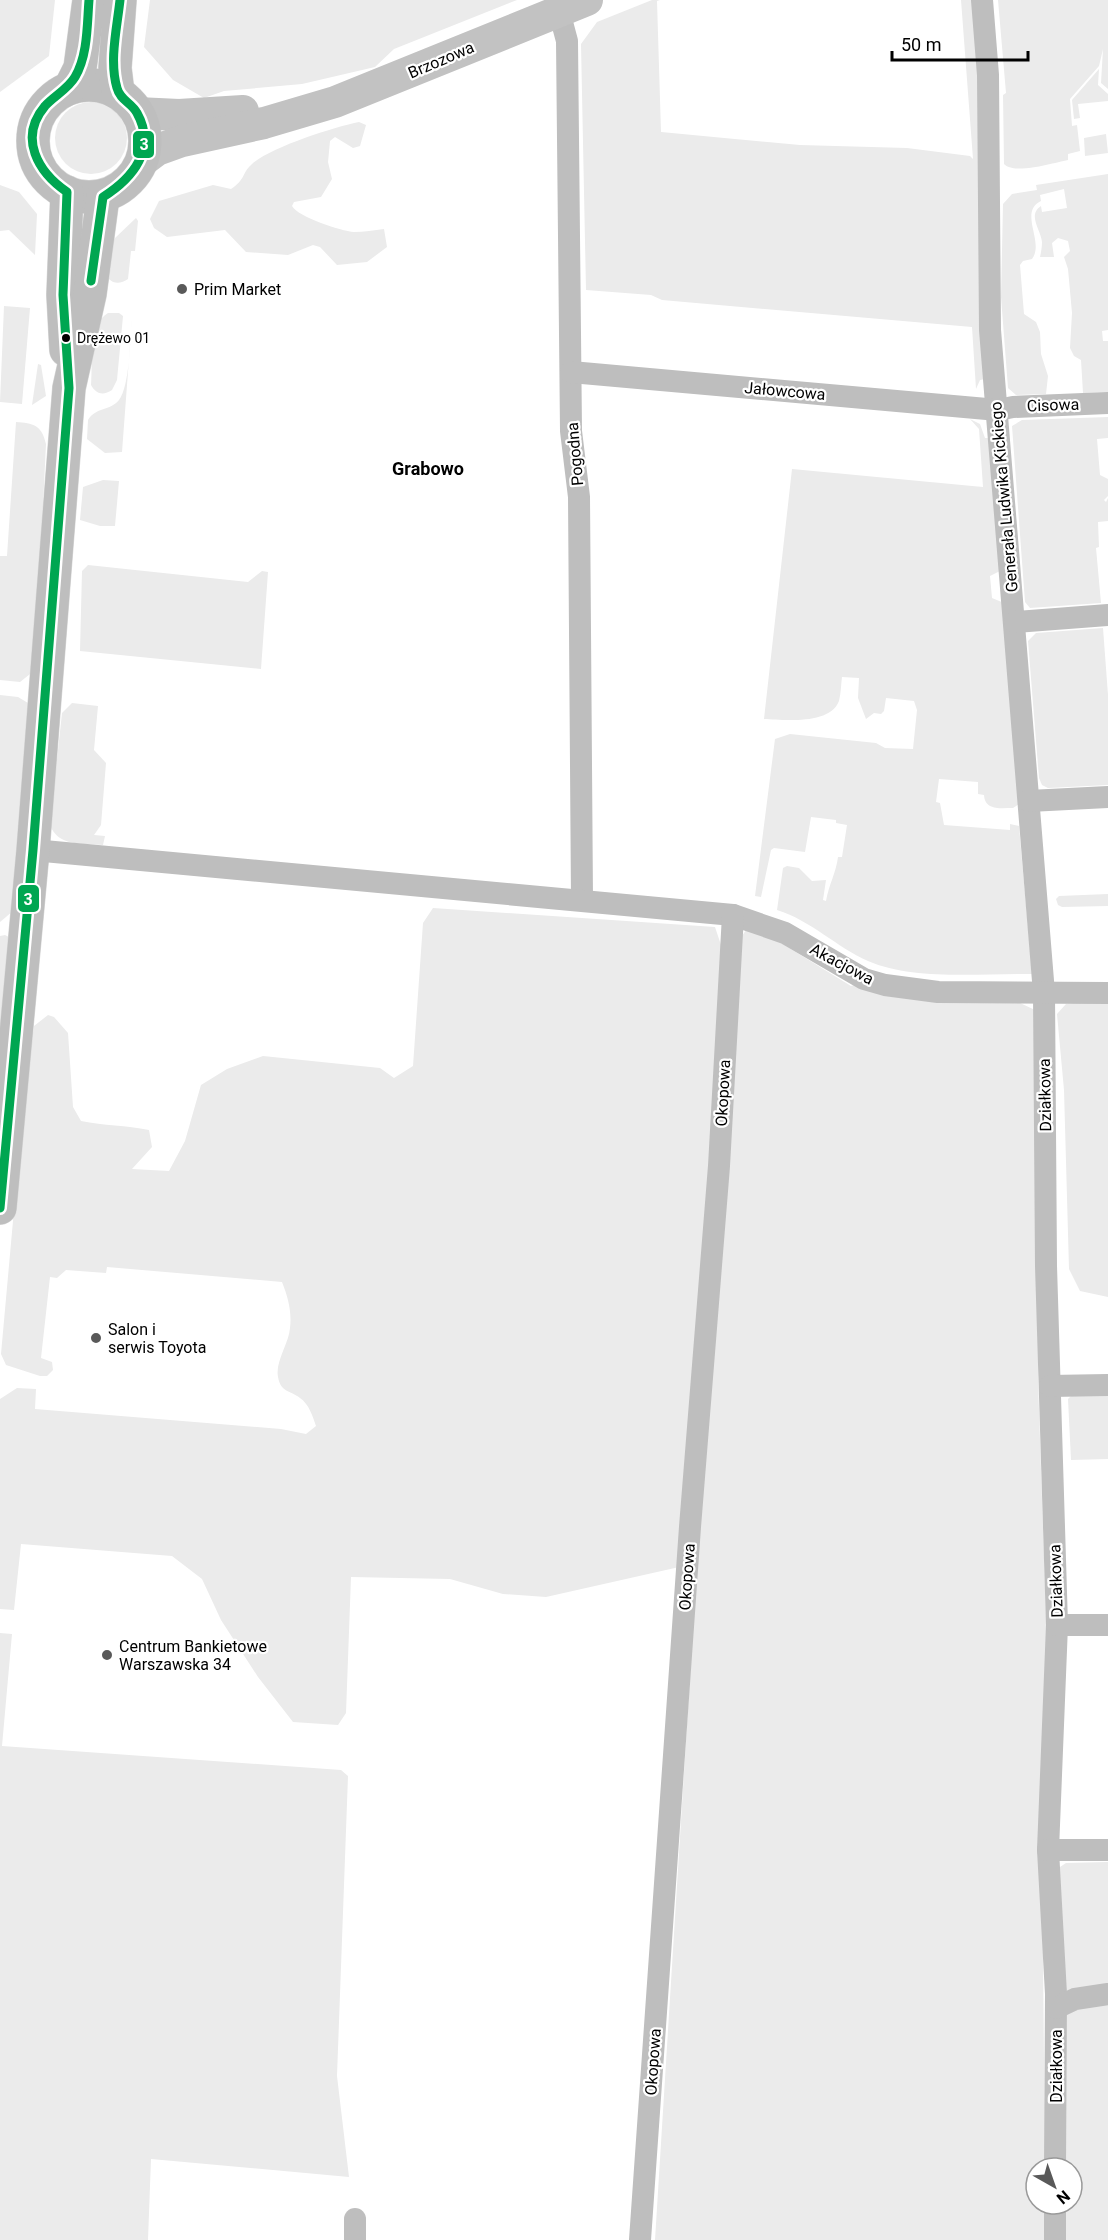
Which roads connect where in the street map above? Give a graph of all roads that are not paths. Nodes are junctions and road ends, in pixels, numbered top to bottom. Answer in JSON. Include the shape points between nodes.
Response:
{"nodes":[{"id":1,"x":89,"y":0,"type":"edge"},
{"id":2,"x":120,"y":0,"type":"edge"},
{"id":3,"x":982,"y":0,"type":"edge"},
{"id":4,"x":573,"y":6,"type":"edge"},
{"id":5,"x":70,"y":88,"type":"junction"},
{"id":6,"x":128,"y":103,"type":"junction"},
{"id":7,"x":292,"y":113,"type":"junction"},
{"id":8,"x":141,"y":162,"type":"junction"},
{"id":9,"x":67,"y":192,"type":"junction"},
{"id":10,"x":103,"y":197,"type":"junction"},
{"id":11,"x":571,"y":372,"type":"junction"},
{"id":12,"x":69,"y":388,"type":"junction"},
{"id":13,"x":1108,"y":403,"type":"edge"},
{"id":14,"x":998,"y":410,"type":"junction"},
{"id":15,"x":1108,"y":615,"type":"edge"},
{"id":16,"x":1015,"y":622,"type":"junction"},
{"id":17,"x":1108,"y":798,"type":"edge"},
{"id":18,"x":1029,"y":801,"type":"junction"},
{"id":19,"x":33,"y":850,"type":"junction"},
{"id":20,"x":582,"y":899,"type":"junction"},
{"id":21,"x":733,"y":915,"type":"junction"},
{"id":22,"x":1044,"y":993,"type":"junction"},
{"id":23,"x":1108,"y":993,"type":"edge"},
{"id":24,"x":0,"y":1208,"type":"edge"},
{"id":25,"x":1108,"y":1385,"type":"edge"},
{"id":26,"x":1050,"y":1386,"type":"junction"},
{"id":27,"x":1057,"y":1625,"type":"junction"},
{"id":28,"x":1108,"y":1625,"type":"edge"},
{"id":29,"x":1048,"y":1850,"type":"junction"},
{"id":30,"x":1108,"y":1850,"type":"edge"},
{"id":31,"x":1108,"y":1994,"type":"edge"},
{"id":32,"x":1056,"y":2008,"type":"junction"},
{"id":33,"x":1055,"y":2156,"type":"edge"},
{"id":34,"x":1055,"y":2216,"type":"edge"},
{"id":35,"x":640,"y":2240,"type":"edge"},
{"id":36,"x":1055,"y":2240,"type":"edge"}],
"edges":[{"from":1,"to":5,"type":"main road","via":[[80,68]]},
{"from":2,"to":6,"type":"main road","via":[[115,68]]},
{"from":3,"to":14,"type":"street","name":"Generała Ludwika Kickiego","via":[[988,75],[990,330]]},
{"from":4,"to":7,"type":"main road","name":"Brzozowa","via":[[335,102]]},
{"from":4,"to":11,"type":"street","name":"Pogodna","via":[[567,41]]},
{"from":5,"to":6,"type":"main road","via":[[93,85]]},
{"from":5,"to":9,"type":"main road","via":[[43,109],[33,145],[46,177]]},
{"from":6,"to":7,"type":"main road","name":"Brzozowa","via":[[179,116],[263,110]]},
{"from":6,"to":8,"type":"main road","via":[[145,139]]},
{"from":7,"to":8,"type":"main road","name":"Brzozowa","via":[[182,141],[157,150]]},
{"from":8,"to":10,"type":"main road","via":[[127,181]]},
{"from":9,"to":10,"type":"main road"},
{"from":9,"to":12,"type":"main road","via":[[63,295]]},
{"from":10,"to":12,"type":"main road","via":[[90,294]]},
{"from":11,"to":14,"type":"street","name":"Jałowcowa"},
{"from":11,"to":20,"type":"street","name":"Pogodna","via":[[571,431],[579,497]]},
{"from":12,"to":19,"type":"main road"},
{"from":13,"to":14,"type":"street","name":"Cisowa"},
{"from":14,"to":16,"type":"street","name":"Generała Ludwika Kickiego"},
{"from":15,"to":16,"type":"street"},
{"from":16,"to":18,"type":"street","name":"Generała Ludwika Kickiego"},
{"from":17,"to":18,"type":"street"},
{"from":18,"to":22,"type":"street","name":"Generała Ludwika Kickiego"},
{"from":19,"to":20,"type":"street","name":"Akacjowa"},
{"from":19,"to":24,"type":"main road"},
{"from":20,"to":21,"type":"street","name":"Akacjowa"},
{"from":21,"to":22,"type":"street","name":"Akacjowa","via":[[785,933],[864,979],[885,985],[938,992]]},
{"from":21,"to":35,"type":"street","name":"Okopowa","via":[[719,1166]]},
{"from":22,"to":23,"type":"street","name":"Akacjowa"},
{"from":22,"to":26,"type":"street","name":"Działkowa"},
{"from":25,"to":26,"type":"street"},
{"from":26,"to":27,"type":"street","name":"Działkowa"},
{"from":27,"to":28,"type":"street"},
{"from":27,"to":29,"type":"street","name":"Działkowa"},
{"from":29,"to":30,"type":"street"},
{"from":29,"to":32,"type":"street","name":"Działkowa"},
{"from":31,"to":32,"type":"street","via":[[1075,1999]]},
{"from":32,"to":33,"type":"street","name":"Działkowa"},
{"from":34,"to":36,"type":"street"}]}
